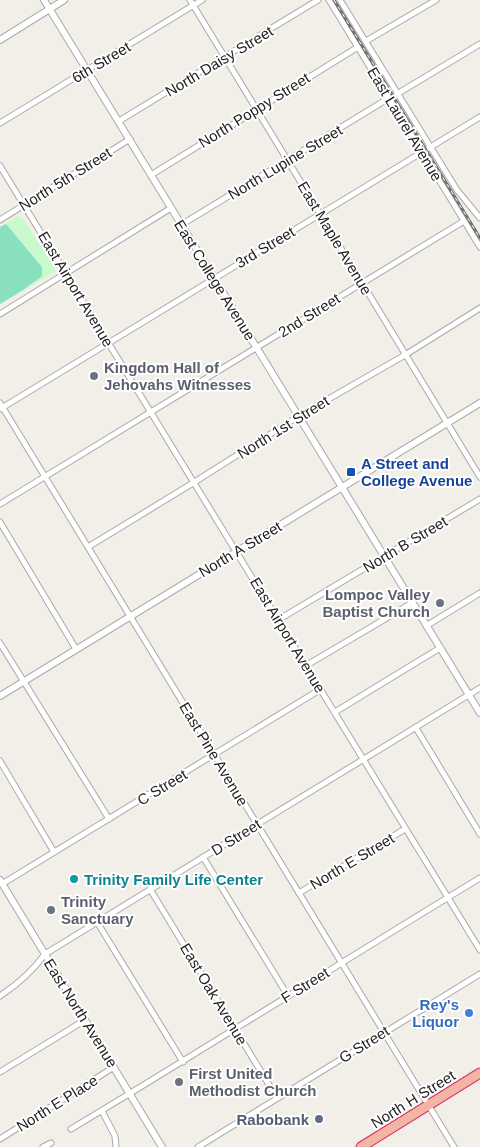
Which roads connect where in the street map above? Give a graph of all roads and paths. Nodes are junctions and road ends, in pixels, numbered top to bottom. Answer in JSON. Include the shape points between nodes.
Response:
{"nodes":[{"id":1,"x":44,"y":0,"type":"edge"},
{"id":2,"x":64,"y":0,"type":"edge"},
{"id":3,"x":190,"y":0,"type":"edge"},
{"id":4,"x":202,"y":0,"type":"edge"},
{"id":5,"x":318,"y":0,"type":"edge"},
{"id":6,"x":329,"y":0,"type":"edge"},
{"id":7,"x":340,"y":0,"type":"edge"},
{"id":8,"x":436,"y":0,"type":"edge"},
{"id":9,"x":193,"y":6,"type":"junction"},
{"id":10,"x":50,"y":9,"type":"junction"},
{"id":11,"x":0,"y":40,"type":"edge"},
{"id":12,"x":366,"y":41,"type":"junction"},
{"id":13,"x":480,"y":44,"type":"edge"},
{"id":14,"x":358,"y":47,"type":"junction"},
{"id":15,"x":225,"y":57,"type":"junction"},
{"id":16,"x":87,"y":70,"type":"junction"},
{"id":17,"x":397,"y":94,"type":"junction"},
{"id":18,"x":389,"y":98,"type":"junction"},
{"id":19,"x":256,"y":108,"type":"junction"},
{"id":20,"x":480,"y":117,"type":"edge"},
{"id":21,"x":119,"y":121,"type":"junction"},
{"id":22,"x":0,"y":123,"type":"edge"},
{"id":23,"x":130,"y":139,"type":"junction"},
{"id":24,"x":430,"y":146,"type":"junction"},
{"id":25,"x":422,"y":152,"type":"junction"},
{"id":26,"x":288,"y":160,"type":"junction"},
{"id":27,"x":0,"y":166,"type":"edge"},
{"id":28,"x":151,"y":175,"type":"junction"},
{"id":29,"x":24,"y":205,"type":"junction"},
{"id":30,"x":171,"y":208,"type":"junction"},
{"id":31,"x":478,"y":212,"type":"edge"},
{"id":32,"x":320,"y":214,"type":"junction"},
{"id":33,"x":480,"y":218,"type":"edge"},
{"id":34,"x":0,"y":220,"type":"edge"},
{"id":35,"x":464,"y":221,"type":"junction"},
{"id":36,"x":182,"y":225,"type":"junction"},
{"id":37,"x":480,"y":247,"type":"edge"},
{"id":38,"x":66,"y":274,"type":"junction"},
{"id":39,"x":214,"y":278,"type":"junction"},
{"id":40,"x":362,"y":282,"type":"junction"},
{"id":41,"x":480,"y":308,"type":"edge"},
{"id":42,"x":0,"y":314,"type":"edge"},
{"id":43,"x":108,"y":343,"type":"junction"},
{"id":44,"x":257,"y":347,"type":"junction"},
{"id":45,"x":405,"y":355,"type":"junction"},
{"id":46,"x":480,"y":403,"type":"edge"},
{"id":47,"x":1,"y":406,"type":"edge"},
{"id":48,"x":151,"y":412,"type":"junction"},
{"id":49,"x":299,"y":416,"type":"junction"},
{"id":50,"x":447,"y":423,"type":"junction"},
{"id":51,"x":45,"y":476,"type":"junction"},
{"id":52,"x":480,"y":477,"type":"edge"},
{"id":53,"x":193,"y":483,"type":"junction"},
{"id":54,"x":341,"y":487,"type":"junction"},
{"id":55,"x":480,"y":499,"type":"edge"},
{"id":56,"x":0,"y":504,"type":"edge"},
{"id":57,"x":0,"y":522,"type":"edge"},
{"id":58,"x":88,"y":547,"type":"junction"},
{"id":59,"x":236,"y":551,"type":"junction"},
{"id":60,"x":384,"y":557,"type":"junction"},
{"id":61,"x":480,"y":593,"type":"edge"},
{"id":62,"x":412,"y":603,"type":"junction"},
{"id":63,"x":131,"y":616,"type":"junction"},
{"id":64,"x":278,"y":620,"type":"junction"},
{"id":65,"x":426,"y":626,"type":"junction"},
{"id":66,"x":0,"y":643,"type":"edge"},
{"id":67,"x":440,"y":648,"type":"junction"},
{"id":68,"x":76,"y":649,"type":"junction"},
{"id":69,"x":306,"y":665,"type":"junction"},
{"id":70,"x":24,"y":681,"type":"junction"},
{"id":71,"x":480,"y":688,"type":"edge"},
{"id":72,"x":321,"y":689,"type":"junction"},
{"id":73,"x":469,"y":695,"type":"junction"},
{"id":74,"x":0,"y":696,"type":"edge"},
{"id":75,"x":335,"y":712,"type":"junction"},
{"id":76,"x":480,"y":713,"type":"edge"},
{"id":77,"x":416,"y":728,"type":"junction"},
{"id":78,"x":214,"y":755,"type":"junction"},
{"id":79,"x":363,"y":759,"type":"junction"},
{"id":80,"x":0,"y":761,"type":"edge"},
{"id":81,"x":109,"y":819,"type":"junction"},
{"id":82,"x":257,"y":824,"type":"junction"},
{"id":83,"x":405,"y":829,"type":"junction"},
{"id":84,"x":480,"y":834,"type":"edge"},
{"id":85,"x":54,"y":852,"type":"junction"},
{"id":86,"x":203,"y":858,"type":"junction"},
{"id":87,"x":480,"y":878,"type":"edge"},
{"id":88,"x":1,"y":882,"type":"edge"},
{"id":89,"x":150,"y":890,"type":"junction"},
{"id":90,"x":299,"y":893,"type":"junction"},
{"id":91,"x":448,"y":898,"type":"junction"},
{"id":92,"x":97,"y":922,"type":"junction"},
{"id":93,"x":480,"y":950,"type":"edge"},
{"id":94,"x":45,"y":954,"type":"junction"},
{"id":95,"x":341,"y":962,"type":"junction"},
{"id":96,"x":480,"y":974,"type":"edge"},
{"id":97,"x":0,"y":996,"type":"edge"},
{"id":98,"x":288,"y":996,"type":"junction"},
{"id":99,"x":85,"y":1020,"type":"junction"},
{"id":100,"x":235,"y":1028,"type":"junction"},
{"id":101,"x":383,"y":1032,"type":"junction"},
{"id":102,"x":183,"y":1062,"type":"junction"},
{"id":103,"x":114,"y":1067,"type":"junction"},
{"id":104,"x":0,"y":1072,"type":"edge"},
{"id":105,"x":480,"y":1073,"type":"edge"},
{"id":106,"x":131,"y":1094,"type":"junction"},
{"id":107,"x":277,"y":1098,"type":"junction"},
{"id":108,"x":428,"y":1106,"type":"junction"},
{"id":109,"x":102,"y":1111,"type":"junction"},
{"id":110,"x":71,"y":1130,"type":"dead end"},
{"id":111,"x":0,"y":1138,"type":"edge"},
{"id":112,"x":51,"y":1142,"type":"dead end"},
{"id":113,"x":44,"y":1147,"type":"edge"},
{"id":114,"x":116,"y":1147,"type":"edge"},
{"id":115,"x":162,"y":1147,"type":"edge"},
{"id":116,"x":198,"y":1147,"type":"edge"},
{"id":117,"x":361,"y":1147,"type":"edge"},
{"id":118,"x":454,"y":1147,"type":"edge"}],
"edges":[{"from":1,"to":10,"type":"street","name":"East College Avenue"},
{"from":2,"to":10,"type":"street"},
{"from":3,"to":9,"type":"street","name":"East Maple Avenue"},
{"from":4,"to":9,"type":"street","name":"6th Street"},
{"from":5,"to":15,"type":"street","name":"North Daisy Street"},
{"from":6,"to":14,"type":"street","name":"East Laurel Avenue"},
{"from":7,"to":12,"type":"street","name":"East Laurel Avenue"},
{"from":8,"to":12,"type":"street"},
{"from":9,"to":15,"type":"street","name":"East Maple Avenue"},
{"from":9,"to":16,"type":"street","name":"6th Street"},
{"from":10,"to":11,"type":"street"},
{"from":10,"to":16,"type":"street","name":"East College Avenue"},
{"from":12,"to":17,"type":"street","name":"East Laurel Avenue"},
{"from":13,"to":17,"type":"street"},
{"from":14,"to":18,"type":"street","name":"East Laurel Avenue"},
{"from":14,"to":19,"type":"street","name":"North Poppy Street"},
{"from":15,"to":19,"type":"street","name":"East Maple Avenue"},
{"from":15,"to":21,"type":"street","name":"North Daisy Street"},
{"from":16,"to":21,"type":"street","name":"East College Avenue"},
{"from":16,"to":22,"type":"street","name":"6th Street"},
{"from":17,"to":24,"type":"street","name":"East Laurel Avenue"},
{"from":18,"to":25,"type":"street","name":"East Laurel Avenue"},
{"from":18,"to":26,"type":"street","name":"North Lupine Street"},
{"from":19,"to":26,"type":"street","name":"East Maple Avenue"},
{"from":19,"to":28,"type":"street","name":"North Poppy Street"},
{"from":20,"to":24,"type":"street","name":"3rd Street"},
{"from":21,"to":23,"type":"street","name":"East College Avenue"},
{"from":23,"to":28,"type":"street","name":"East College Avenue"},
{"from":23,"to":29,"type":"street","name":"North 5th Street"},
{"from":24,"to":25,"type":"street","name":"3rd Street"},
{"from":24,"to":31,"type":"street","name":"East Laurel Avenue","via":[[461,197]]},
{"from":25,"to":32,"type":"street","name":"3rd Street"},
{"from":25,"to":35,"type":"street","name":"East Laurel Avenue"},
{"from":26,"to":32,"type":"street","name":"East Maple Avenue"},
{"from":26,"to":36,"type":"street","name":"North Lupine Street"},
{"from":27,"to":29,"type":"street","name":"East Airport Avenue"},
{"from":28,"to":30,"type":"street","name":"East College Avenue"},
{"from":29,"to":34,"type":"street","name":"North 5th Street"},
{"from":29,"to":38,"type":"street","name":"East Airport Avenue"},
{"from":30,"to":36,"type":"street","name":"East College Avenue"},
{"from":30,"to":38,"type":"street"},
{"from":31,"to":33,"type":"street","name":"East Laurel Avenue"},
{"from":32,"to":39,"type":"street","name":"3rd Street"},
{"from":32,"to":40,"type":"street","name":"East Maple Avenue"},
{"from":35,"to":37,"type":"street","name":"East Laurel Avenue"},
{"from":35,"to":40,"type":"street","name":"2nd Street"},
{"from":36,"to":39,"type":"street","name":"East College Avenue"},
{"from":38,"to":42,"type":"street"},
{"from":38,"to":43,"type":"street","name":"East Airport Avenue"},
{"from":39,"to":43,"type":"street","name":"3rd Street"},
{"from":39,"to":44,"type":"street","name":"East College Avenue"},
{"from":40,"to":44,"type":"street","name":"2nd Street"},
{"from":40,"to":45,"type":"street","name":"East Maple Avenue"},
{"from":41,"to":45,"type":"street","name":"North 1st Street"},
{"from":43,"to":47,"type":"street","name":"3rd Street"},
{"from":43,"to":48,"type":"street","name":"East Airport Avenue"},
{"from":44,"to":48,"type":"street","name":"2nd Street"},
{"from":44,"to":49,"type":"street","name":"East College Avenue"},
{"from":45,"to":49,"type":"street","name":"North 1st Street"},
{"from":45,"to":50,"type":"street","name":"East Maple Avenue"},
{"from":46,"to":50,"type":"street","name":"North A Street"},
{"from":47,"to":51,"type":"street","name":"East Pine Avenue"},
{"from":48,"to":51,"type":"street","name":"2nd Street"},
{"from":48,"to":53,"type":"street","name":"East Airport Avenue"},
{"from":49,"to":53,"type":"street","name":"North 1st Street"},
{"from":49,"to":54,"type":"street","name":"East College Avenue"},
{"from":50,"to":52,"type":"street","name":"East Maple Avenue"},
{"from":50,"to":54,"type":"street","name":"North A Street"},
{"from":51,"to":56,"type":"street","name":"2nd Street"},
{"from":51,"to":58,"type":"street","name":"East Pine Avenue"},
{"from":53,"to":58,"type":"street","name":"North 1st Street"},
{"from":53,"to":59,"type":"street","name":"East Airport Avenue"},
{"from":54,"to":59,"type":"street","name":"North A Street"},
{"from":54,"to":60,"type":"street","name":"East College Avenue"},
{"from":55,"to":60,"type":"street","name":"North B Street"},
{"from":57,"to":68,"type":"street"},
{"from":58,"to":63,"type":"street","name":"East Pine Avenue"},
{"from":59,"to":63,"type":"street","name":"North A Street"},
{"from":59,"to":64,"type":"street","name":"East Airport Avenue"},
{"from":60,"to":62,"type":"street","name":"East College Avenue"},
{"from":60,"to":64,"type":"street","name":"North B Street"},
{"from":61,"to":65,"type":"street"},
{"from":62,"to":65,"type":"street","name":"East College Avenue"},
{"from":62,"to":69,"type":"street"},
{"from":63,"to":68,"type":"street","name":"North A Street"},
{"from":63,"to":78,"type":"street","name":"East Pine Avenue"},
{"from":64,"to":69,"type":"street","name":"East Airport Avenue"},
{"from":65,"to":67,"type":"street","name":"East College Avenue"},
{"from":66,"to":70,"type":"street"},
{"from":67,"to":73,"type":"street","name":"East College Avenue"},
{"from":67,"to":75,"type":"street"},
{"from":68,"to":70,"type":"street","name":"North A Street"},
{"from":69,"to":72,"type":"street","name":"East Airport Avenue"},
{"from":70,"to":74,"type":"street","name":"North A Street"},
{"from":70,"to":81,"type":"street"},
{"from":71,"to":73,"type":"street","name":"D Street"},
{"from":72,"to":75,"type":"street","name":"East Airport Avenue"},
{"from":72,"to":78,"type":"street","name":"C Street"},
{"from":73,"to":76,"type":"street","name":"East College Avenue"},
{"from":73,"to":77,"type":"street","name":"D Street"},
{"from":75,"to":79,"type":"street","name":"East Airport Avenue"},
{"from":77,"to":79,"type":"street","name":"D Street"},
{"from":77,"to":84,"type":"street"},
{"from":78,"to":81,"type":"street","name":"C Street"},
{"from":78,"to":82,"type":"street","name":"East Pine Avenue"},
{"from":79,"to":82,"type":"street","name":"D Street"},
{"from":79,"to":83,"type":"street","name":"East Airport Avenue"},
{"from":80,"to":85,"type":"street"},
{"from":81,"to":85,"type":"street","name":"C Street"},
{"from":82,"to":86,"type":"street","name":"D Street"},
{"from":82,"to":90,"type":"street","name":"East Pine Avenue"},
{"from":83,"to":90,"type":"street","name":"North E Street"},
{"from":83,"to":91,"type":"street","name":"East Airport Avenue"},
{"from":85,"to":88,"type":"street","name":"C Street"},
{"from":86,"to":89,"type":"street","name":"D Street"},
{"from":86,"to":98,"type":"street"},
{"from":87,"to":91,"type":"street","name":"F Street"},
{"from":88,"to":94,"type":"street","name":"East North Avenue"},
{"from":89,"to":92,"type":"street","name":"D Street"},
{"from":89,"to":100,"type":"street","name":"East Oak Avenue"},
{"from":90,"to":95,"type":"street","name":"East Pine Avenue"},
{"from":91,"to":93,"type":"street","name":"East Airport Avenue"},
{"from":91,"to":95,"type":"street","name":"F Street"},
{"from":92,"to":94,"type":"street","name":"D Street"},
{"from":92,"to":102,"type":"street"},
{"from":94,"to":97,"type":"street","name":"D Street","via":[[32,971]]},
{"from":94,"to":99,"type":"street","name":"East North Avenue"},
{"from":95,"to":98,"type":"street","name":"F Street"},
{"from":95,"to":101,"type":"street","name":"East Pine Avenue"},
{"from":96,"to":101,"type":"street","name":"G Street"},
{"from":98,"to":100,"type":"street","name":"F Street"},
{"from":99,"to":103,"type":"street","name":"East North Avenue"},
{"from":99,"to":104,"type":"street"},
{"from":100,"to":102,"type":"street","name":"F Street"},
{"from":100,"to":107,"type":"street","name":"East Oak Avenue"},
{"from":101,"to":107,"type":"street","name":"G Street"},
{"from":101,"to":108,"type":"street","name":"East Pine Avenue"},
{"from":102,"to":106,"type":"street","name":"F Street"},
{"from":103,"to":106,"type":"street","name":"East North Avenue"},
{"from":103,"to":111,"type":"street","name":"North E Place"},
{"from":105,"to":108,"type":"highway","name":"North H Street"},
{"from":106,"to":109,"type":"street","name":"F Street"},
{"from":106,"to":115,"type":"street","name":"East North Avenue"},
{"from":107,"to":116,"type":"street","name":"G Street"},
{"from":108,"to":117,"type":"highway","name":"North H Street"},
{"from":108,"to":118,"type":"street","name":"East Pine Avenue"},
{"from":109,"to":110,"type":"street","name":"F Street"},
{"from":109,"to":114,"type":"street","via":[[115,1136]]},
{"from":112,"to":113,"type":"street"}]}
